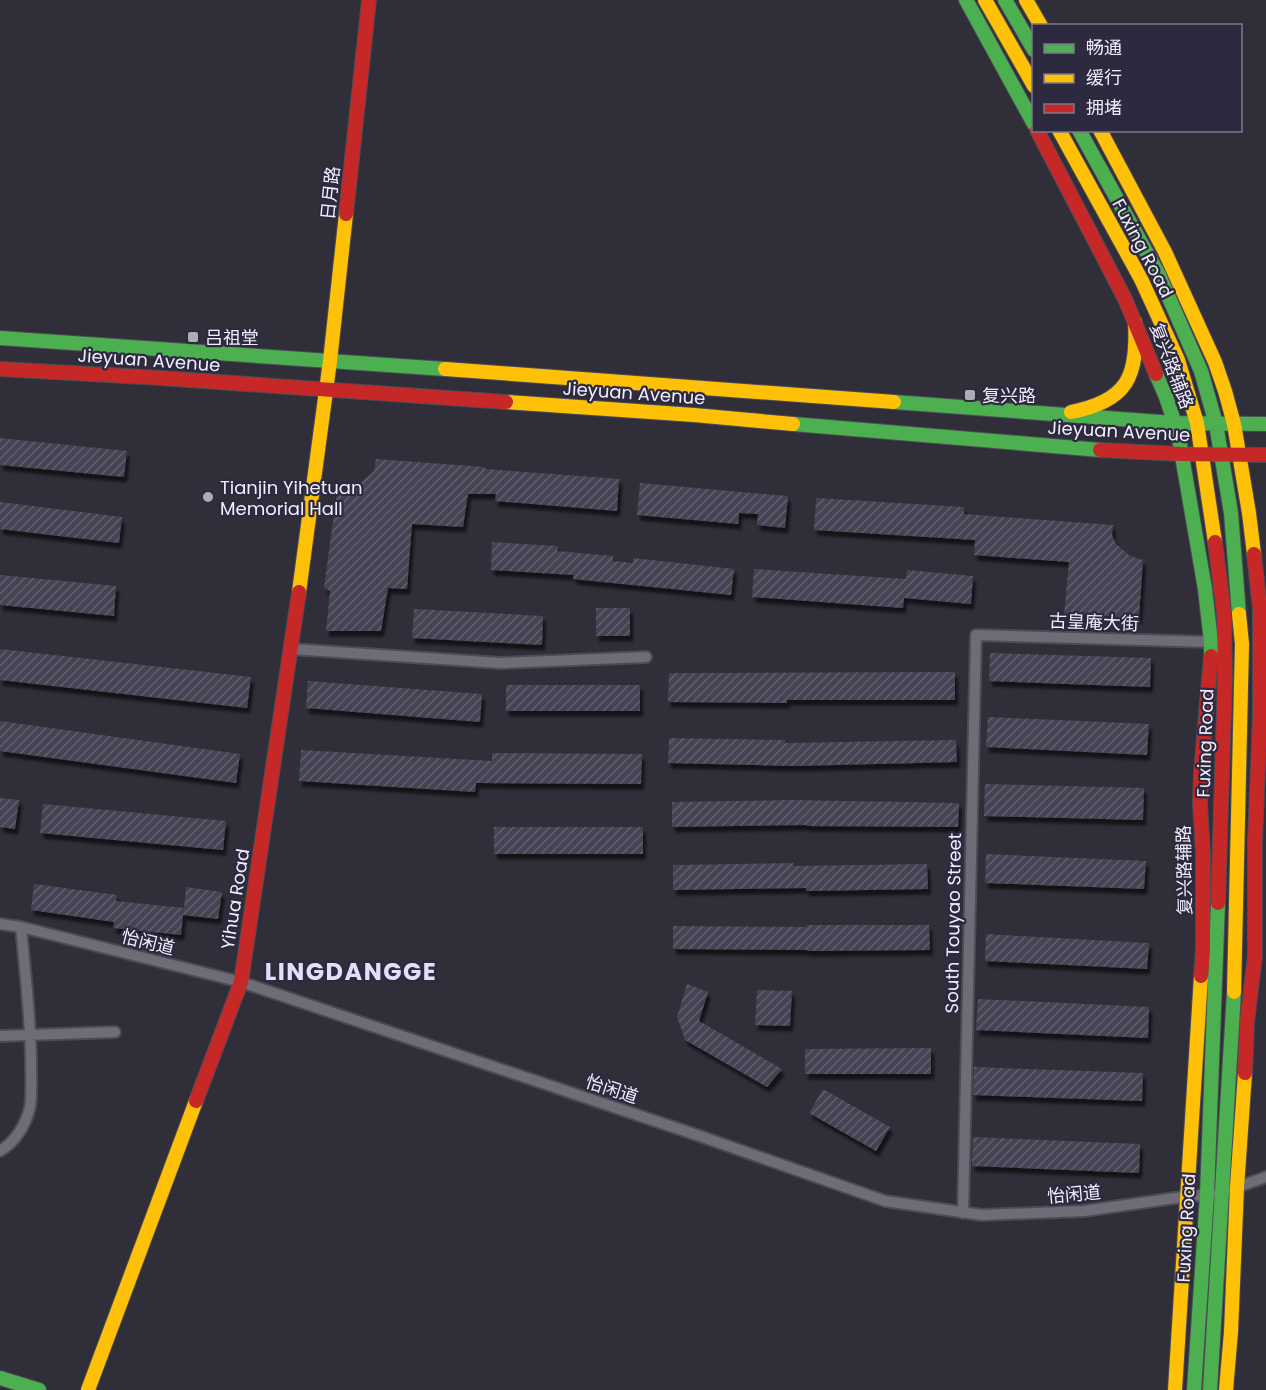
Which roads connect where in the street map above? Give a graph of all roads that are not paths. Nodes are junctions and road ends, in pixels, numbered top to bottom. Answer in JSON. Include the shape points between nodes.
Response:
{"nodes":[{"id":1,"x":369,"y":0,"type":"edge"},
{"id":2,"x":966,"y":0,"type":"edge"},
{"id":3,"x":985,"y":0,"type":"edge"},
{"id":4,"x":1005,"y":0,"type":"edge"},
{"id":5,"x":1026,"y":0,"type":"edge"},
{"id":6,"x":1040,"y":24,"type":"edge"},
{"id":7,"x":1032,"y":47,"type":"edge"},
{"id":8,"x":1032,"y":82,"type":"edge"},
{"id":9,"x":1032,"y":120,"type":"edge"},
{"id":10,"x":1038,"y":132,"type":"edge"},
{"id":11,"x":1050,"y":132,"type":"edge"},
{"id":12,"x":1060,"y":132,"type":"edge"},
{"id":13,"x":1080,"y":132,"type":"edge"},
{"id":14,"x":1101,"y":132,"type":"edge"},
{"id":15,"x":1063,"y":179,"type":"junction"},
{"id":16,"x":1135,"y":321,"type":"junction"},
{"id":17,"x":0,"y":338,"type":"edge"},
{"id":18,"x":330,"y":361,"type":"junction"},
{"id":19,"x":0,"y":369,"type":"edge"},
{"id":20,"x":325,"y":390,"type":"junction"},
{"id":21,"x":1051,"y":414,"type":"junction"},
{"id":22,"x":1174,"y":423,"type":"junction"},
{"id":23,"x":1197,"y":423,"type":"junction"},
{"id":24,"x":1216,"y":424,"type":"junction"},
{"id":25,"x":1234,"y":424,"type":"junction"},
{"id":26,"x":1266,"y":424,"type":"edge"},
{"id":27,"x":1181,"y":454,"type":"junction"},
{"id":28,"x":1202,"y":454,"type":"junction"},
{"id":29,"x":1222,"y":454,"type":"junction"},
{"id":30,"x":1239,"y":456,"type":"junction"},
{"id":31,"x":1266,"y":456,"type":"edge"},
{"id":32,"x":1260,"y":609,"type":"junction"},
{"id":33,"x":976,"y":635,"type":"joint"},
{"id":34,"x":1211,"y":642,"type":"junction"},
{"id":35,"x":291,"y":649,"type":"junction"},
{"id":36,"x":646,"y":657,"type":"dead end"},
{"id":37,"x":1242,"y":661,"type":"junction"},
{"id":38,"x":0,"y":924,"type":"edge"},
{"id":39,"x":21,"y":927,"type":"junction"},
{"id":40,"x":241,"y":982,"type":"junction"},
{"id":41,"x":115,"y":1032,"type":"dead end"},
{"id":42,"x":31,"y":1035,"type":"junction"},
{"id":43,"x":0,"y":1036,"type":"edge"},
{"id":44,"x":0,"y":1151,"type":"edge"},
{"id":45,"x":1266,"y":1176,"type":"edge"},
{"id":46,"x":1237,"y":1187,"type":"junction"},
{"id":47,"x":1222,"y":1193,"type":"junction"},
{"id":48,"x":1207,"y":1195,"type":"junction"},
{"id":49,"x":1188,"y":1197,"type":"junction"},
{"id":50,"x":963,"y":1213,"type":"junction"},
{"id":51,"x":0,"y":1378,"type":"edge"},
{"id":52,"x":39,"y":1390,"type":"edge"},
{"id":53,"x":88,"y":1390,"type":"edge"},
{"id":54,"x":1175,"y":1390,"type":"edge"},
{"id":55,"x":1194,"y":1390,"type":"edge"},
{"id":56,"x":1210,"y":1390,"type":"edge"},
{"id":57,"x":1226,"y":1390,"type":"edge"}],
"edges":[{"from":1,"to":18,"type":"main road","name":"日月路"},
{"from":2,"to":9,"type":"main road"},
{"from":3,"to":8,"type":"main road"},
{"from":4,"to":7,"type":"main road"},
{"from":5,"to":6,"type":"main road"},
{"from":10,"to":15,"type":"main road","name":"复兴路辅路"},
{"from":11,"to":15,"type":"main road"},
{"from":12,"to":23,"type":"main road","name":"Fuxing Road","via":[[1150,298],[1178,360]]},
{"from":13,"to":24,"type":"main road","name":"Fuxing Road","via":[[1159,275],[1201,371]]},
{"from":14,"to":25,"type":"main road","via":[[1187,300],[1215,362]]},
{"from":15,"to":16,"type":"main road","name":"复兴路辅路"},
{"from":16,"to":21,"type":"main road","via":[[1136,358],[1124,387],[1099,404]]},
{"from":16,"to":22,"type":"main road","name":"复兴路辅路"},
{"from":17,"to":18,"type":"main road","name":"Jieyuan Avenue"},
{"from":18,"to":20,"type":"main road","name":"日月路"},
{"from":18,"to":21,"type":"main road","name":"Jieyuan Avenue"},
{"from":19,"to":20,"type":"main road","name":"Jieyuan Avenue"},
{"from":20,"to":27,"type":"main road","name":"Jieyuan Avenue"},
{"from":20,"to":35,"type":"main road","name":"Yihua Road"},
{"from":21,"to":22,"type":"main road","name":"Jieyuan Avenue"},
{"from":22,"to":23,"type":"main road","name":"Jieyuan Avenue"},
{"from":22,"to":27,"type":"main road","name":"复兴路辅路"},
{"from":23,"to":24,"type":"main road","name":"Jieyuan Avenue"},
{"from":23,"to":28,"type":"main road","name":"Fuxing Road"},
{"from":24,"to":25,"type":"main road","name":"Jieyuan Avenue"},
{"from":24,"to":29,"type":"main road","name":"Fuxing Road"},
{"from":25,"to":26,"type":"main road","name":"Jieyuan Avenue"},
{"from":25,"to":30,"type":"main road"},
{"from":27,"to":28,"type":"main road","name":"Jieyuan Avenue"},
{"from":27,"to":34,"type":"main road","name":"复兴路辅路"},
{"from":28,"to":29,"type":"main road","name":"Jieyuan Avenue"},
{"from":28,"to":48,"type":"main road","name":"Fuxing Road","via":[[1218,553],[1225,645]]},
{"from":29,"to":30,"type":"main road","name":"Jieyuan Avenue"},
{"from":29,"to":37,"type":"main road","name":"Fuxing Road","via":[[1240,600]]},
{"from":30,"to":31,"type":"main road","name":"Jieyuan Avenue"},
{"from":30,"to":32,"type":"main road","via":[[1250,513]]},
{"from":32,"to":37,"type":"main road"},
{"from":32,"to":46,"type":"main road","via":[[1255,956]]},
{"from":33,"to":34,"type":"street","name":"古皇庵大街"},
{"from":33,"to":50,"type":"street","name":"South Touyao Street"},
{"from":34,"to":49,"type":"main road","name":"复兴路辅路","via":[[1200,804],[1203,950]]},
{"from":35,"to":36,"type":"street","via":[[501,663]]},
{"from":35,"to":40,"type":"main road","name":"Yihua Road"},
{"from":37,"to":47,"type":"main road","name":"Fuxing Road","via":[[1234,1000]]},
{"from":38,"to":39,"type":"street","name":"怡闲道"},
{"from":39,"to":40,"type":"street","name":"怡闲道"},
{"from":39,"to":42,"type":"street"},
{"from":40,"to":50,"type":"street","name":"怡闲道","via":[[885,1201]]},
{"from":40,"to":53,"type":"main road","name":"Yihua Road"},
{"from":41,"to":42,"type":"street"},
{"from":42,"to":43,"type":"street"},
{"from":42,"to":44,"type":"street","via":[[30,1107],[23,1126],[10,1145]]},
{"from":45,"to":46,"type":"street","name":"怡闲道"},
{"from":46,"to":47,"type":"street","name":"怡闲道"},
{"from":46,"to":57,"type":"main road"},
{"from":47,"to":48,"type":"street","name":"怡闲道"},
{"from":47,"to":56,"type":"main road","name":"Fuxing Road"},
{"from":48,"to":49,"type":"street","name":"怡闲道"},
{"from":48,"to":55,"type":"main road","name":"Fuxing Road"},
{"from":49,"to":50,"type":"street","name":"怡闲道","via":[[1084,1211]]},
{"from":49,"to":54,"type":"main road","name":"复兴路辅路"},
{"from":51,"to":52,"type":"main road"}]}
